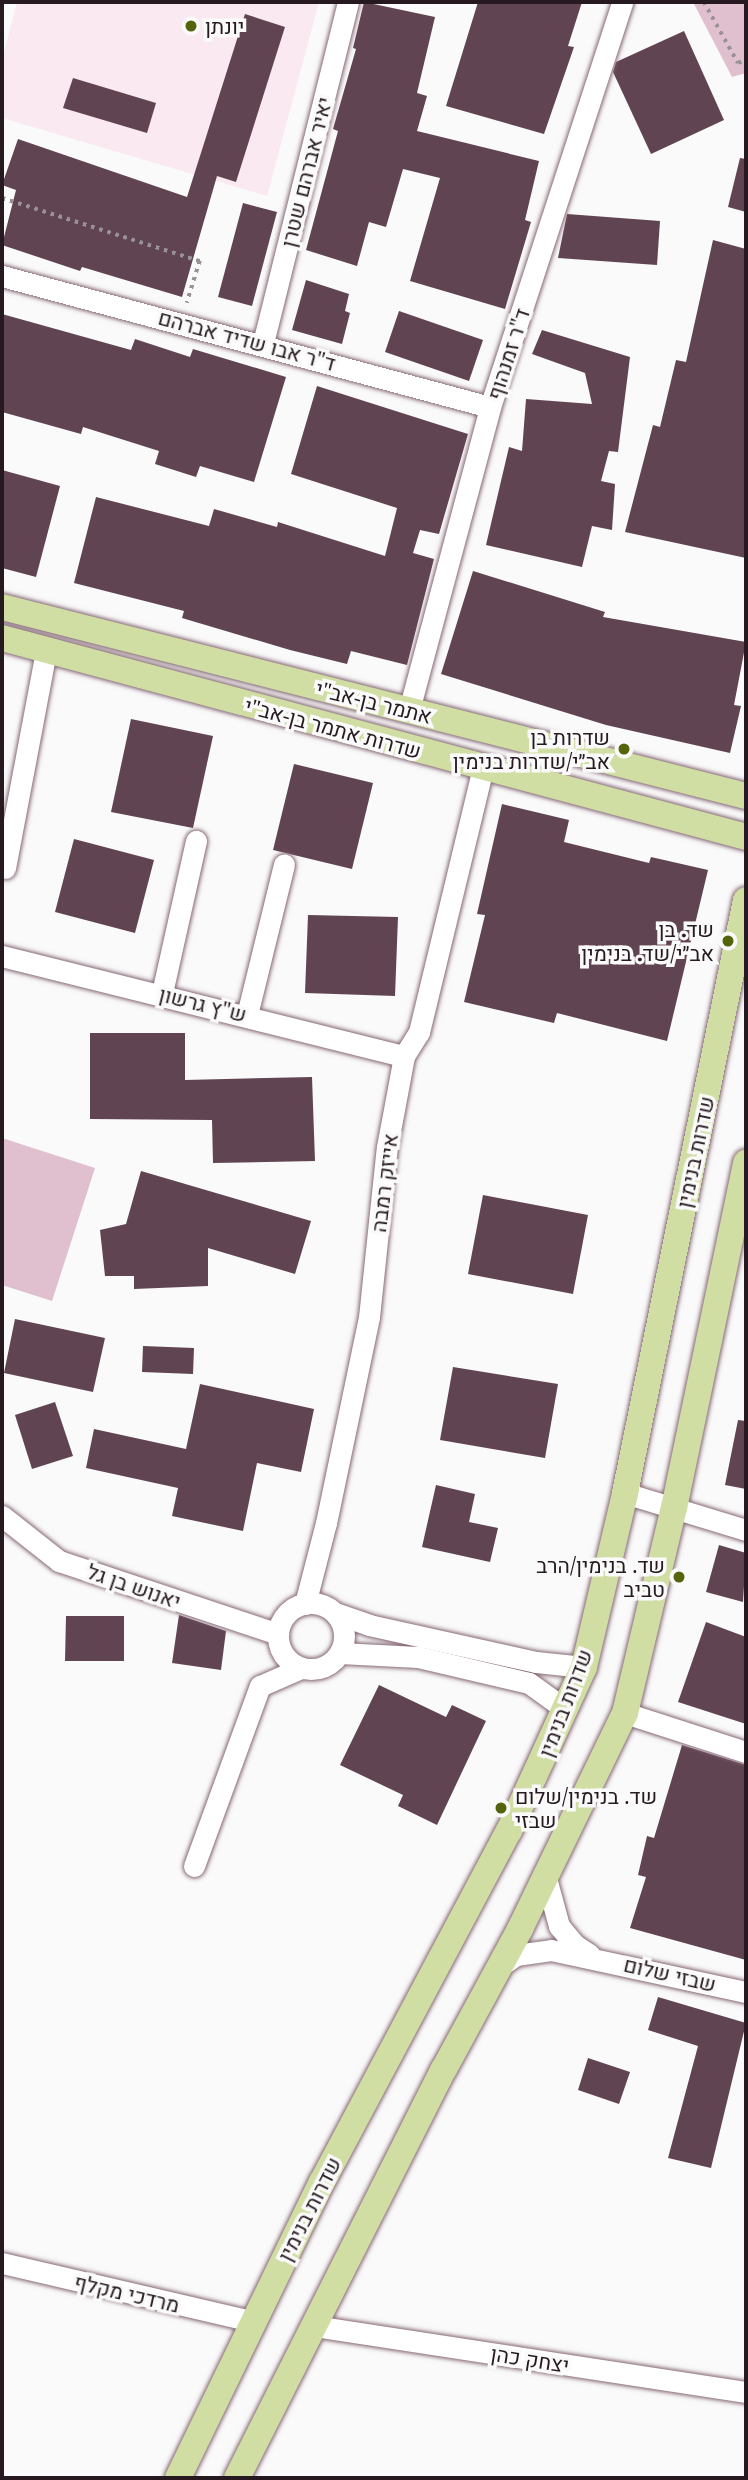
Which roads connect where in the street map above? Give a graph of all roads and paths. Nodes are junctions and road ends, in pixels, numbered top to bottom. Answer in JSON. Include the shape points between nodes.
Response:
{"nodes":[{"id":1,"x":348,"y":2,"type":"edge"},
{"id":2,"x":622,"y":2,"type":"edge"},
{"id":3,"x":708,"y":2,"type":"edge"},
{"id":4,"x":746,"y":60,"type":"edge"},
{"id":5,"x":2,"y":198,"type":"edge"},
{"id":6,"x":2,"y":276,"type":"edge"},
{"id":7,"x":182,"y":322,"type":"junction"},
{"id":8,"x":263,"y":343,"type":"junction"},
{"id":9,"x":490,"y":407,"type":"junction"},
{"id":10,"x":2,"y":607,"type":"edge"},
{"id":11,"x":2,"y":638,"type":"edge"},
{"id":12,"x":46,"y":650,"type":"junction"},
{"id":13,"x":409,"y":710,"type":"junction"},
{"id":14,"x":483,"y":768,"type":"junction"},
{"id":15,"x":746,"y":796,"type":"edge"},
{"id":16,"x":746,"y":837,"type":"edge"},
{"id":17,"x":196,"y":841,"type":"dead end"},
{"id":18,"x":284,"y":864,"type":"dead end"},
{"id":19,"x":5,"y":868,"type":"dead end"},
{"id":20,"x":746,"y":900,"type":"edge"},
{"id":21,"x":2,"y":956,"type":"edge"},
{"id":22,"x":162,"y":993,"type":"junction"},
{"id":23,"x":247,"y":1015,"type":"junction"},
{"id":24,"x":404,"y":1056,"type":"junction"},
{"id":25,"x":746,"y":1162,"type":"edge"},
{"id":26,"x":625,"y":1493,"type":"junction"},
{"id":27,"x":674,"y":1508,"type":"junction"},
{"id":28,"x":2,"y":1516,"type":"edge"},
{"id":29,"x":746,"y":1530,"type":"edge"},
{"id":30,"x":305,"y":1604,"type":"junction"},
{"id":31,"x":335,"y":1613,"type":"junction"},
{"id":32,"x":278,"y":1634,"type":"junction"},
{"id":33,"x":340,"y":1653,"type":"junction"},
{"id":34,"x":583,"y":1667,"type":"junction"},
{"id":35,"x":301,"y":1668,"type":"junction"},
{"id":36,"x":565,"y":1709,"type":"junction"},
{"id":37,"x":625,"y":1713,"type":"junction"},
{"id":38,"x":746,"y":1752,"type":"edge"},
{"id":39,"x":194,"y":1866,"type":"dead end"},
{"id":40,"x":546,"y":1878,"type":"junction"},
{"id":41,"x":594,"y":1956,"type":"junction"},
{"id":42,"x":499,"y":1967,"type":"junction"},
{"id":43,"x":746,"y":1992,"type":"edge"},
{"id":44,"x":2,"y":2263,"type":"edge"},
{"id":45,"x":252,"y":2321,"type":"junction"},
{"id":46,"x":314,"y":2326,"type":"junction"},
{"id":47,"x":746,"y":2392,"type":"edge"},
{"id":48,"x":178,"y":2478,"type":"edge"},
{"id":49,"x":237,"y":2478,"type":"edge"}],
"edges":[{"from":1,"to":8,"type":"street","name":"יאיר אברהם שטרן"},
{"from":2,"to":9,"type":"street","name":"ד\"ר זמנהוף"},
{"from":3,"to":4,"type":"path","via":[[738,63]]},
{"from":5,"to":7,"type":"path","via":[[200,261]]},
{"from":6,"to":7,"type":"street","name":"ד\"ר אבו שדיד אברהם"},
{"from":7,"to":8,"type":"street","name":"ד\"ר אבו שדיד אברהם"},
{"from":8,"to":9,"type":"street","name":"ד\"ר אבו שדיד אברהם"},
{"from":9,"to":13,"type":"street","name":"ד\"ר זמנהוף"},
{"from":10,"to":13,"type":"main road","name":"אתמר בן-אב\"י"},
{"from":11,"to":12,"type":"main road","name":"שדרות אתמר בן-אב\"י"},
{"from":12,"to":14,"type":"main road","name":"שדרות אתמר בן-אב\"י"},
{"from":12,"to":19,"type":"street"},
{"from":13,"to":15,"type":"main road","name":"אתמר בן-אב\"י"},
{"from":14,"to":16,"type":"main road","name":"שדרות אתמר בן-אב\"י"},
{"from":14,"to":24,"type":"street","name":"אייזק רמבה","via":[[419,1032]]},
{"from":17,"to":22,"type":"street"},
{"from":18,"to":23,"type":"street"},
{"from":20,"to":26,"type":"main road","name":"שדרות בנימין"},
{"from":21,"to":22,"type":"street","name":"ש\"ץ גרשון"},
{"from":22,"to":23,"type":"street","name":"ש\"ץ גרשון"},
{"from":23,"to":24,"type":"street","name":"ש\"ץ גרשון"},
{"from":24,"to":30,"type":"street","name":"אייזק רמבה","via":[[387,1147],[369,1317]]},
{"from":25,"to":27,"type":"main road"},
{"from":26,"to":27,"type":"street"},
{"from":26,"to":34,"type":"main road","name":"שדרות בנימין"},
{"from":27,"to":29,"type":"street"},
{"from":27,"to":37,"type":"main road"},
{"from":28,"to":32,"type":"street","name":"יאנוש בן גל","via":[[59,1561]]},
{"from":30,"to":31,"type":"street"},
{"from":30,"to":32,"type":"street","via":[[286,1615]]},
{"from":31,"to":33,"type":"street","via":[[344,1632]]},
{"from":31,"to":34,"type":"street","via":[[510,1657]]},
{"from":32,"to":35,"type":"street","via":[[284,1655]]},
{"from":33,"to":35,"type":"street","via":[[323,1667]]},
{"from":33,"to":36,"type":"street","via":[[418,1657],[528,1683]]},
{"from":34,"to":36,"type":"main road","name":"שדרות בנימין"},
{"from":35,"to":39,"type":"street","via":[[260,1686]]},
{"from":36,"to":45,"type":"main road","name":"שדרות בנימין","via":[[509,1831]]},
{"from":37,"to":38,"type":"street"},
{"from":37,"to":40,"type":"main road"},
{"from":40,"to":41,"type":"street","name":"שבזי שלום","via":[[559,1926],[575,1945]]},
{"from":40,"to":42,"type":"main road"},
{"from":41,"to":42,"type":"street","name":"שבזי שלום","via":[[532,1951]]},
{"from":41,"to":43,"type":"street","name":"שבזי שלום"},
{"from":42,"to":46,"type":"main road"},
{"from":44,"to":45,"type":"street","name":"מרדכי מקלף"},
{"from":45,"to":48,"type":"main road","name":"שדרות בנימין"},
{"from":46,"to":47,"type":"street","name":"יצחק כהן"},
{"from":46,"to":49,"type":"main road"}]}
